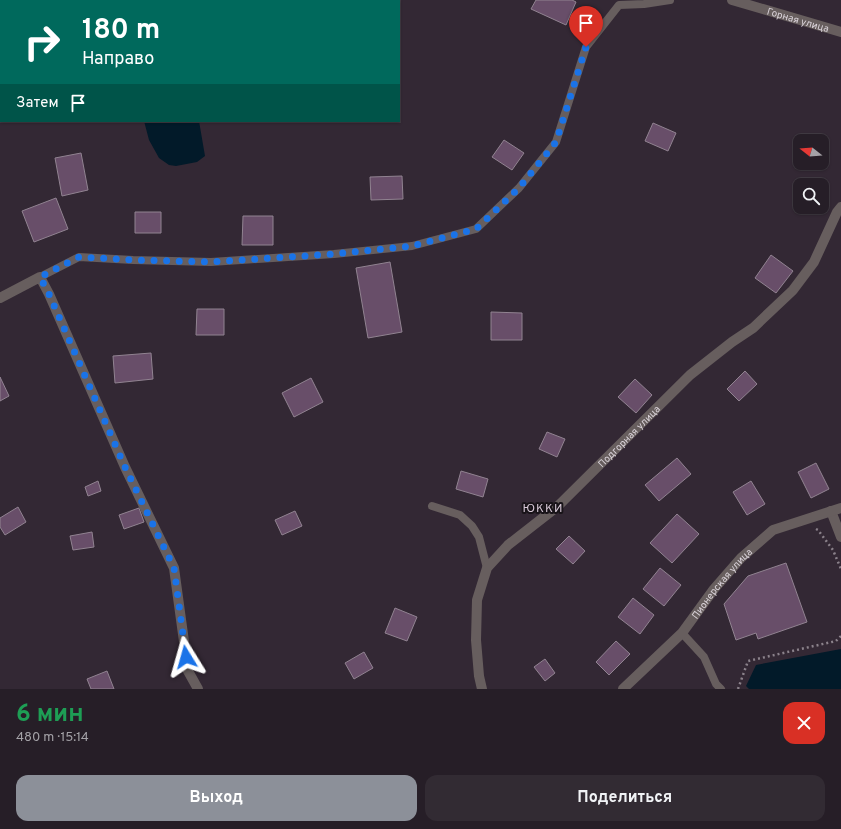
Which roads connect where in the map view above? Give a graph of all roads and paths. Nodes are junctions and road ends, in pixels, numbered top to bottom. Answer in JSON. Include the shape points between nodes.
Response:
{"nodes":[{"id":1,"x":670,"y":0,"type":"edge"},
{"id":2,"x":732,"y":0,"type":"edge"},
{"id":3,"x":841,"y":32,"type":"edge"},
{"id":4,"x":841,"y":207,"type":"edge"},
{"id":5,"x":40,"y":277,"type":"junction"},
{"id":6,"x":0,"y":298,"type":"edge"},
{"id":7,"x":432,"y":506,"type":"dead end"},
{"id":8,"x":841,"y":508,"type":"edge"},
{"id":9,"x":831,"y":511,"type":"junction"},
{"id":10,"x":799,"y":522,"type":"junction"},
{"id":11,"x":841,"y":537,"type":"edge"},
{"id":12,"x":487,"y":568,"type":"junction"},
{"id":13,"x":841,"y":569,"type":"edge"},
{"id":14,"x":682,"y":633,"type":"junction"},
{"id":15,"x":841,"y":636,"type":"edge"},
{"id":16,"x":198,"y":689,"type":"edge"},
{"id":17,"x":482,"y":689,"type":"edge"},
{"id":18,"x":623,"y":689,"type":"edge"},
{"id":19,"x":721,"y":689,"type":"edge"},
{"id":20,"x":738,"y":689,"type":"edge"}],
"edges":[{"from":1,"to":5,"type":"lane","via":[[619,5],[586,47],[556,142],[519,188],[476,229],[412,246],[334,254],[211,262],[79,257]]},
{"from":2,"to":3,"type":"street","name":"Горная улица"},
{"from":4,"to":12,"type":"street","name":"Подгорная улица","via":[[836,212],[814,262],[793,290],[753,328],[690,374],[558,506],[508,545]]},
{"from":5,"to":6,"type":"street"},
{"from":5,"to":16,"type":"street","via":[[125,467],[174,568],[188,671]]},
{"from":7,"to":12,"type":"lane","via":[[460,516],[472,526],[479,537]]},
{"from":8,"to":9,"type":"street","name":"Пионерская улица"},
{"from":9,"to":10,"type":"street","name":"Пионерская улица"},
{"from":9,"to":11,"type":"street"},
{"from":10,"to":13,"type":"path","via":[[818,530],[833,550]]},
{"from":10,"to":14,"type":"street","name":"Пионерская улица","via":[[773,530],[741,558],[714,589]]},
{"from":12,"to":17,"type":"street","name":"Подгорная улица","via":[[477,600],[476,640]]},
{"from":14,"to":18,"type":"street","name":"Пионерская улица"},
{"from":14,"to":19,"type":"lane","via":[[704,657],[716,684]]},
{"from":15,"to":20,"type":"path","via":[[836,642],[748,661]]}]}
